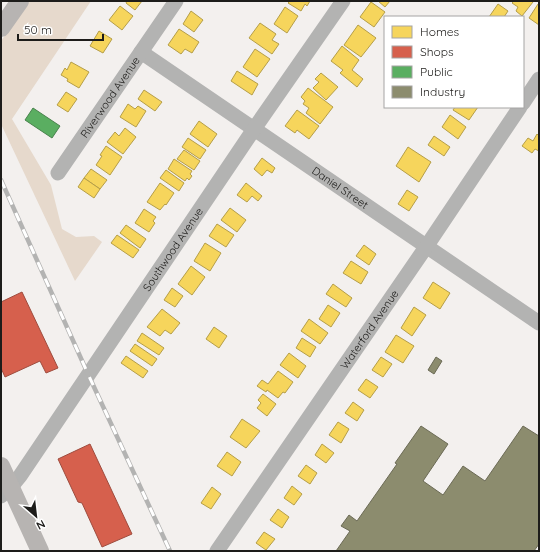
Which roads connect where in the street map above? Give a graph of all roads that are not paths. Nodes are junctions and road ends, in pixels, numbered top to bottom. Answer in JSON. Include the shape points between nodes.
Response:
{"nodes":[{"id":1,"x":20,"y":1,"type":"edge"},
{"id":2,"x":176,"y":1,"type":"edge"},
{"id":3,"x":343,"y":1,"type":"edge"},
{"id":4,"x":1,"y":28,"type":"edge"},
{"id":5,"x":141,"y":52,"type":"junction"},
{"id":6,"x":539,"y":79,"type":"edge"},
{"id":7,"x":524,"y":102,"type":"edge"},
{"id":8,"x":519,"y":108,"type":"edge"},
{"id":9,"x":254,"y":130,"type":"junction"},
{"id":10,"x":58,"y":173,"type":"dead end"},
{"id":11,"x":426,"y":247,"type":"junction"},
{"id":12,"x":539,"y":323,"type":"edge"},
{"id":13,"x":1,"y":466,"type":"edge"},
{"id":14,"x":6,"y":492,"type":"edge"},
{"id":15,"x":40,"y":551,"type":"edge"},
{"id":16,"x":217,"y":551,"type":"edge"}],
"edges":[{"from":1,"to":4,"type":"main road"},
{"from":2,"to":5,"type":"street","name":"Riverwood Avenue"},
{"from":3,"to":9,"type":"street","name":"Southwood Avenue"},
{"from":5,"to":9,"type":"street","name":"Daniel Street"},
{"from":5,"to":10,"type":"street","name":"Riverwood Avenue"},
{"from":6,"to":7,"type":"street"},
{"from":8,"to":11,"type":"street","name":"Waterford Avenue"},
{"from":9,"to":11,"type":"street","name":"Daniel Street"},
{"from":9,"to":14,"type":"street","name":"Southwood Avenue"},
{"from":11,"to":12,"type":"street","name":"Daniel Street"},
{"from":11,"to":16,"type":"street","name":"Waterford Avenue"},
{"from":13,"to":14,"type":"main road"},
{"from":14,"to":15,"type":"main road"}]}
